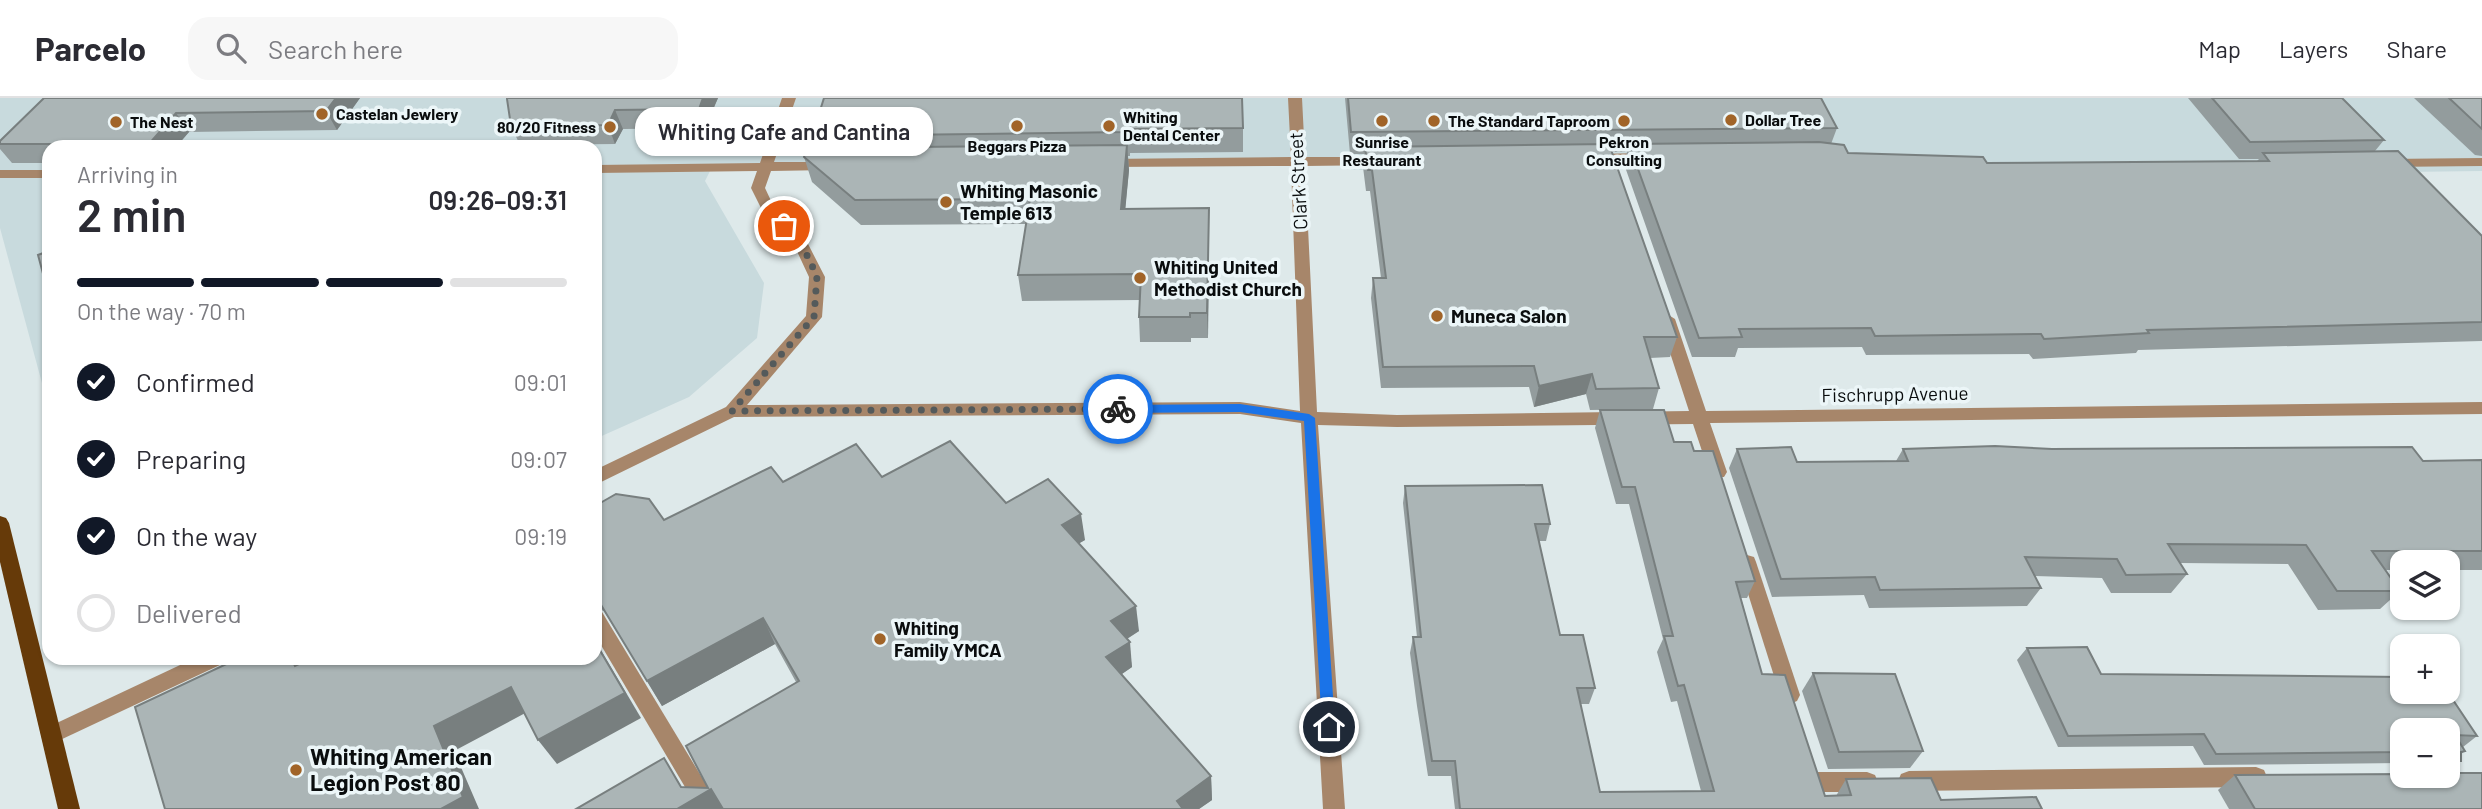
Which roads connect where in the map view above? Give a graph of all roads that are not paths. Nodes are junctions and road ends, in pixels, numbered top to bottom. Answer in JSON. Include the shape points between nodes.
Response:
{"nodes":[{"id":1,"x":789,"y":98,"type":"edge"},
{"id":2,"x":1295,"y":98,"type":"edge"},
{"id":3,"x":1664,"y":157,"type":"edge"},
{"id":4,"x":1583,"y":158,"type":"edge"},
{"id":5,"x":1405,"y":160,"type":"edge"},
{"id":6,"x":1298,"y":162,"type":"junction"},
{"id":7,"x":2482,"y":162,"type":"edge"},
{"id":8,"x":2370,"y":163,"type":"edge"},
{"id":9,"x":1085,"y":164,"type":"edge"},
{"id":10,"x":851,"y":165,"type":"edge"},
{"id":11,"x":765,"y":166,"type":"junction"},
{"id":12,"x":602,"y":169,"type":"edge"},
{"id":13,"x":0,"y":174,"type":"edge"},
{"id":14,"x":42,"y":174,"type":"edge"},
{"id":15,"x":1660,"y":300,"type":"edge"},
{"id":16,"x":2482,"y":408,"type":"edge"},
{"id":17,"x":732,"y":411,"type":"junction"},
{"id":18,"x":1701,"y":417,"type":"junction"},
{"id":19,"x":1309,"y":418,"type":"junction"},
{"id":20,"x":602,"y":475,"type":"edge"},
{"id":21,"x":1724,"y":490,"type":"edge"},
{"id":22,"x":0,"y":523,"type":"edge"},
{"id":23,"x":1741,"y":543,"type":"edge"},
{"id":24,"x":602,"y":630,"type":"edge"},
{"id":25,"x":200,"y":665,"type":"edge"},
{"id":26,"x":1797,"y":716,"type":"edge"},
{"id":27,"x":51,"y":735,"type":"junction"},
{"id":28,"x":2278,"y":777,"type":"edge"},
{"id":29,"x":1819,"y":784,"type":"edge"},
{"id":30,"x":69,"y":809,"type":"edge"},
{"id":31,"x":710,"y":809,"type":"edge"},
{"id":32,"x":1334,"y":809,"type":"edge"}],
"edges":[{"from":1,"to":11,"type":"street"},
{"from":2,"to":6,"type":"street","name":"Clark Street"},
{"from":3,"to":4,"type":"street","via":[[1613,164]]},
{"from":5,"to":6,"type":"street"},
{"from":6,"to":9,"type":"street"},
{"from":6,"to":19,"type":"street","name":"Clark Street"},
{"from":7,"to":8,"type":"street"},
{"from":10,"to":11,"type":"street"},
{"from":11,"to":12,"type":"street"},
{"from":11,"to":17,"type":"street","via":[[758,188],[766,207],[802,245],[817,276],[814,317]]},
{"from":13,"to":14,"type":"street"},
{"from":15,"to":18,"type":"street"},
{"from":16,"to":18,"type":"street","name":"Fischrupp Avenue"},
{"from":17,"to":19,"type":"street","name":"Fischrupp Avenue","via":[[1240,408]]},
{"from":17,"to":20,"type":"street"},
{"from":18,"to":19,"type":"street","name":"Fischrupp Avenue"},
{"from":18,"to":21,"type":"street"},
{"from":19,"to":32,"type":"street","name":"Clark Street"},
{"from":22,"to":27,"type":"main road"},
{"from":23,"to":26,"type":"street"},
{"from":24,"to":31,"type":"street"},
{"from":25,"to":27,"type":"street"},
{"from":27,"to":30,"type":"main road"},
{"from":28,"to":29,"type":"street"}]}
